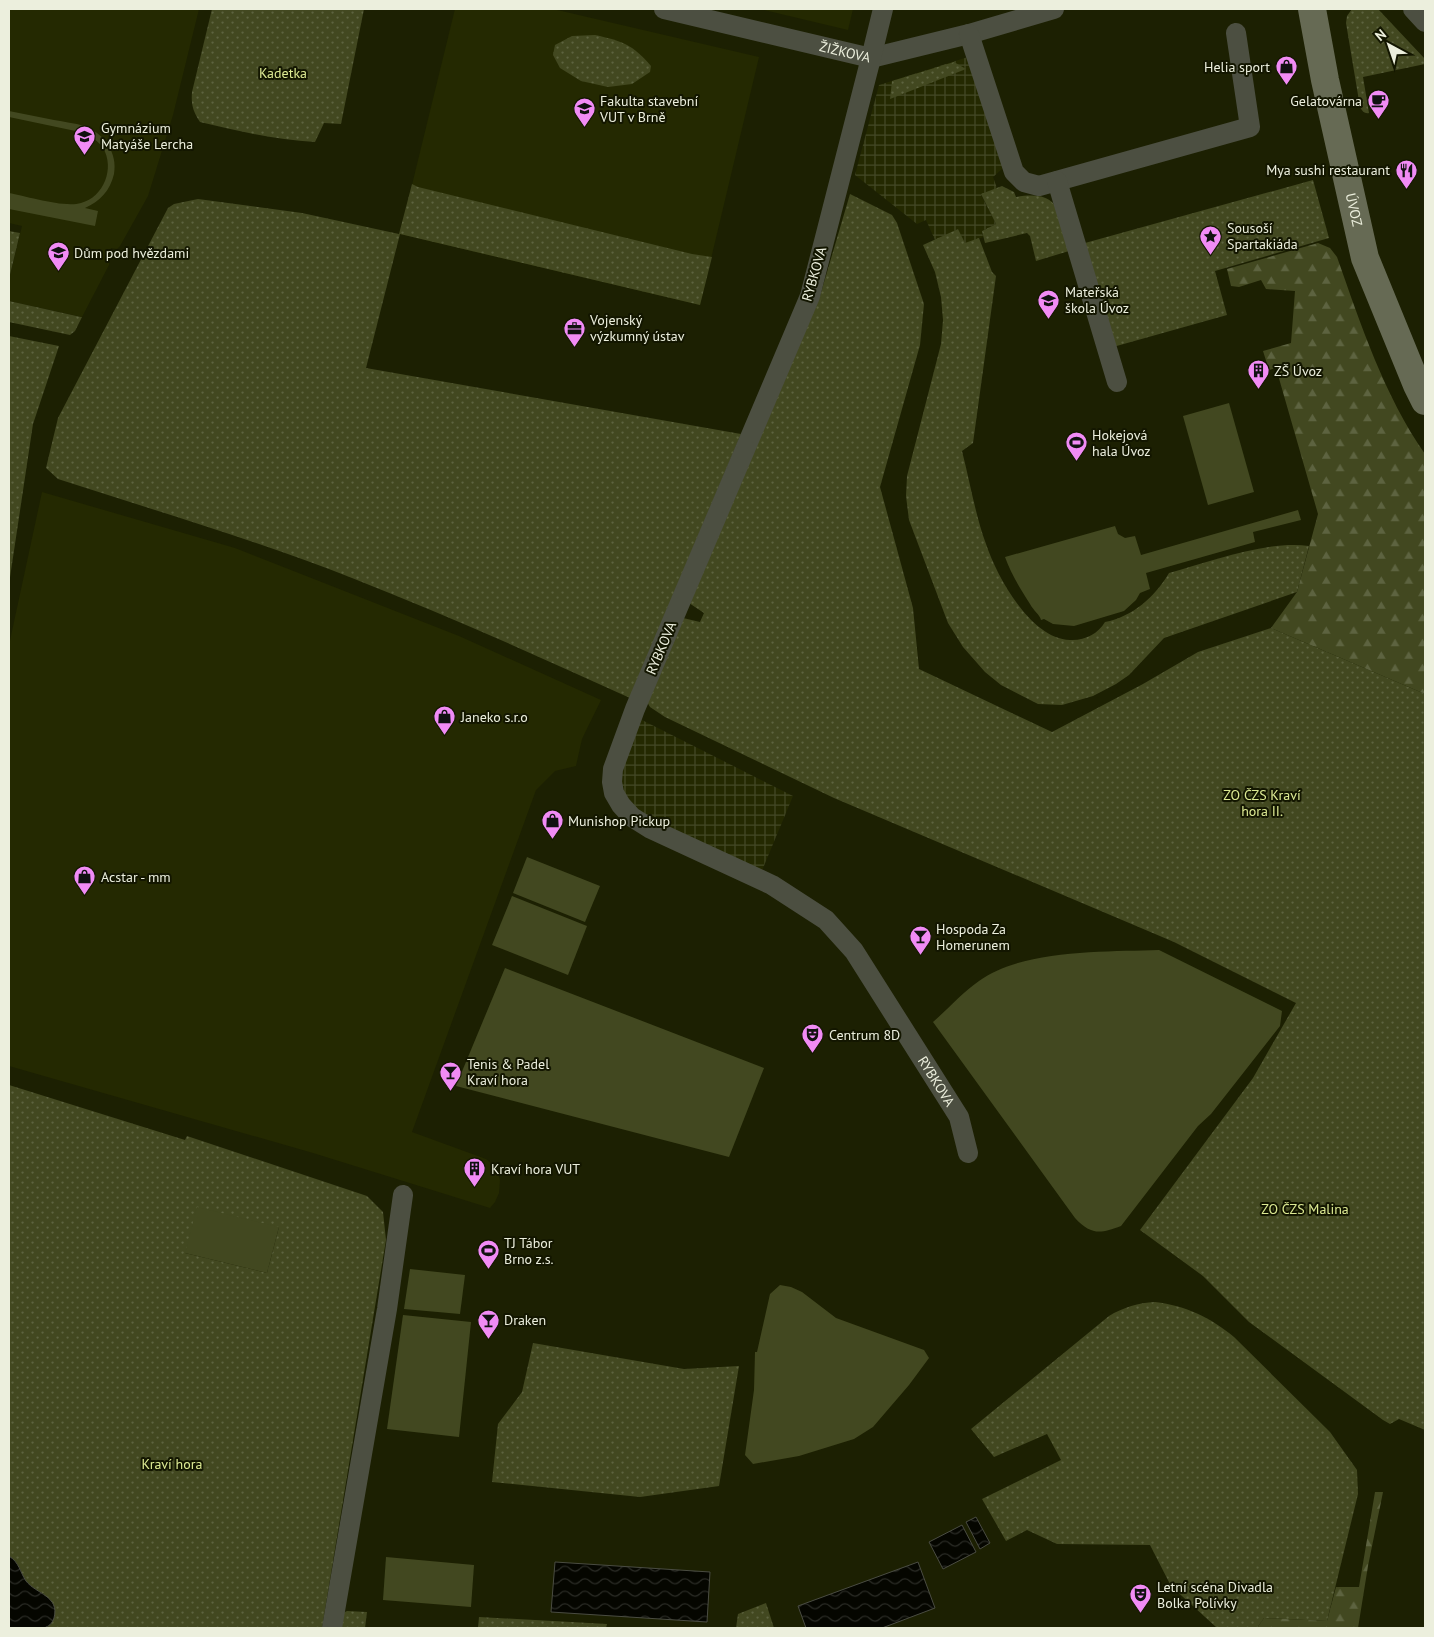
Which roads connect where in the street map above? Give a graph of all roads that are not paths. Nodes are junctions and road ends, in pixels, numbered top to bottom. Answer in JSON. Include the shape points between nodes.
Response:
{"nodes":[{"id":1,"x":664,"y":9,"type":"edge"},
{"id":2,"x":882,"y":9,"type":"edge"},
{"id":3,"x":1054,"y":9,"type":"edge"},
{"id":4,"x":1312,"y":9,"type":"edge"},
{"id":5,"x":1413,"y":9,"type":"edge"},
{"id":6,"x":1425,"y":22,"type":"edge"},
{"id":7,"x":1236,"y":33,"type":"dead end"},
{"id":8,"x":969,"y":34,"type":"junction"},
{"id":9,"x":872,"y":58,"type":"junction"},
{"id":10,"x":1057,"y":181,"type":"junction"},
{"id":11,"x":1117,"y":382,"type":"dead end"},
{"id":12,"x":1425,"y":401,"type":"edge"},
{"id":13,"x":968,"y":1153,"type":"dead end"},
{"id":14,"x":404,"y":1195,"type":"dead end"},
{"id":15,"x":332,"y":1628,"type":"edge"}],
"edges":[{"from":1,"to":9,"type":"street","name":"ŽIŽKOVA"},
{"from":2,"to":9,"type":"street","name":"RYBKOVA"},
{"from":3,"to":8,"type":"street","name":"ŽIŽKOVA"},
{"from":4,"to":12,"type":"main road","name":"ÚVOZ","via":[[1365,258]]},
{"from":5,"to":6,"type":"street"},
{"from":7,"to":10,"type":"street","via":[[1250,127]]},
{"from":8,"to":9,"type":"street","name":"ŽIŽKOVA"},
{"from":8,"to":10,"type":"street","via":[[1014,172],[1024,182],[1039,186]]},
{"from":9,"to":13,"type":"street","name":"RYBKOVA","via":[[810,296],[635,709],[613,769],[612,782],[614,793],[632,817],[772,885],[826,920],[854,951],[959,1117]]},
{"from":10,"to":11,"type":"street"},
{"from":14,"to":15,"type":"street"}]}
